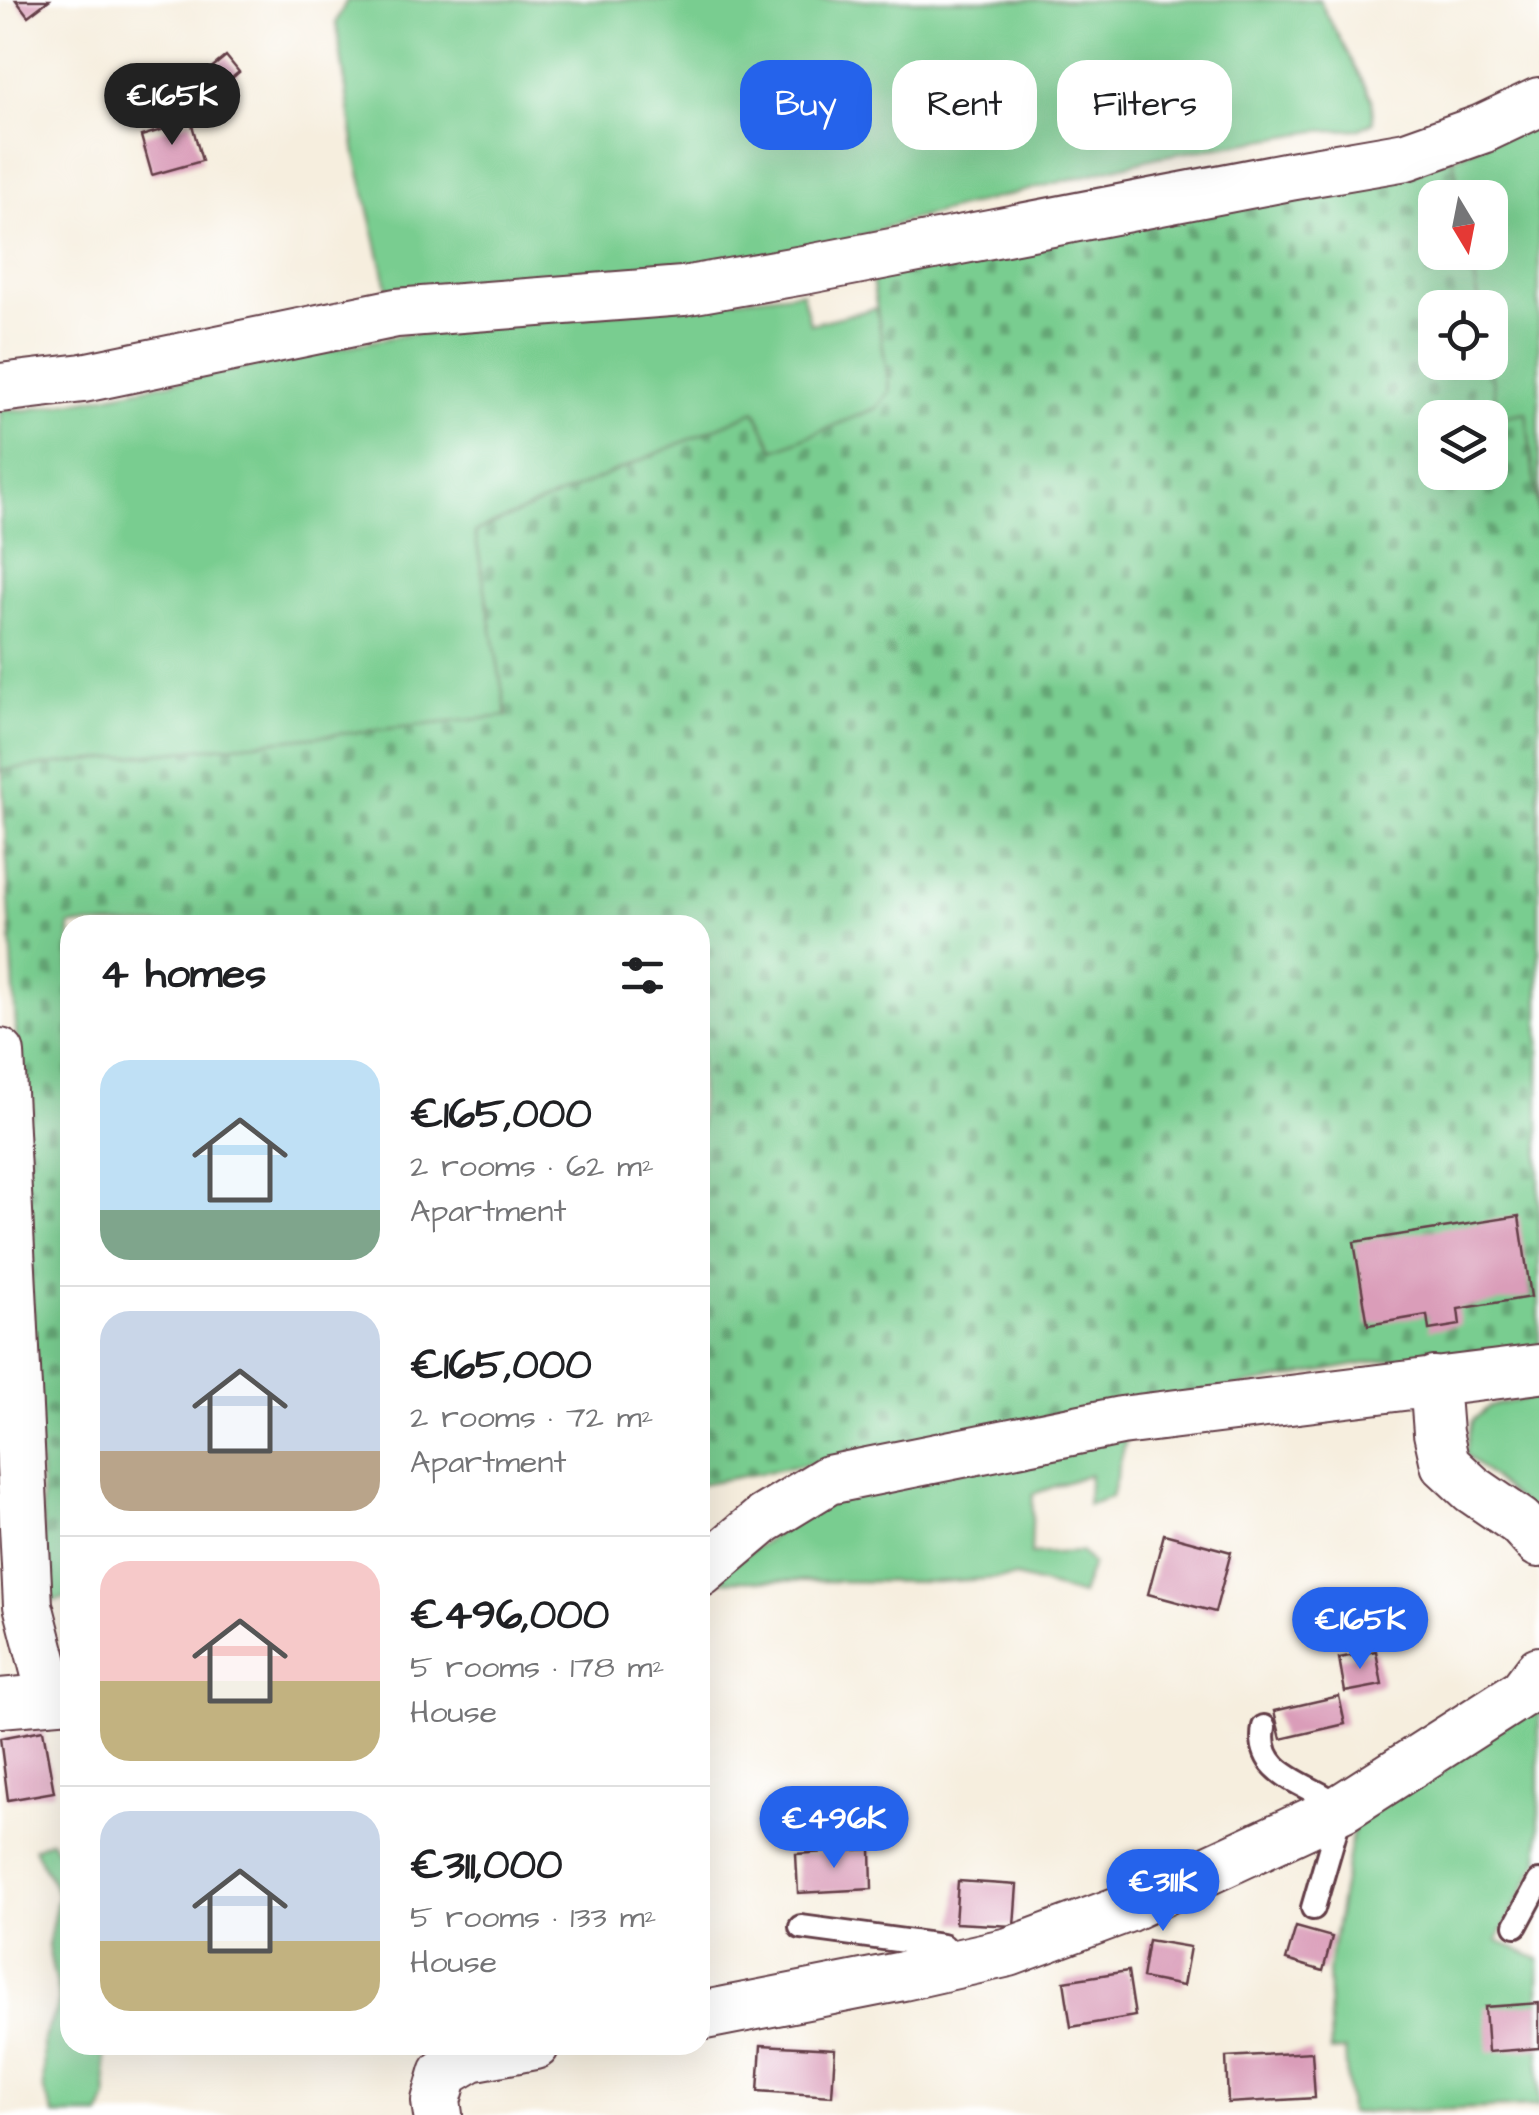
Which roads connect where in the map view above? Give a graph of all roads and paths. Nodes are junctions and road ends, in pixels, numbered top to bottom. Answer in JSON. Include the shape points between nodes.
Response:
{"nodes":[{"id":1,"x":1539,"y":102,"type":"edge"},
{"id":2,"x":0,"y":388,"type":"edge"},
{"id":3,"x":0,"y":1053,"type":"edge"},
{"id":4,"x":4,"y":1165,"type":"edge"},
{"id":5,"x":8,"y":1324,"type":"edge"},
{"id":6,"x":1539,"y":1370,"type":"edge"},
{"id":7,"x":1434,"y":1382,"type":"junction"},
{"id":8,"x":1539,"y":1543,"type":"edge"},
{"id":9,"x":710,"y":1564,"type":"edge"},
{"id":10,"x":1534,"y":1682,"type":"edge"},
{"id":11,"x":60,"y":1695,"type":"edge"},
{"id":12,"x":60,"y":1698,"type":"edge"},
{"id":13,"x":0,"y":1703,"type":"edge"},
{"id":14,"x":1264,"y":1726,"type":"dead end"},
{"id":15,"x":1342,"y":1808,"type":"junction"},
{"id":16,"x":1539,"y":1882,"type":"edge"},
{"id":17,"x":1312,"y":1908,"type":"dead end"},
{"id":18,"x":1516,"y":1925,"type":"dead end"},
{"id":19,"x":800,"y":1927,"type":"dead end"},
{"id":20,"x":960,"y":1963,"type":"junction"},
{"id":21,"x":710,"y":2014,"type":"edge"},
{"id":22,"x":486,"y":2055,"type":"edge"},
{"id":23,"x":438,"y":2115,"type":"edge"}],
"edges":[{"from":1,"to":2,"type":"street","via":[[1406,156],[809,269],[683,291],[396,313],[83,378]]},
{"from":3,"to":4,"type":"street"},
{"from":4,"to":5,"type":"street"},
{"from":5,"to":11,"type":"street","via":[[28,1605]]},
{"from":6,"to":7,"type":"street"},
{"from":7,"to":8,"type":"street","via":[[1445,1464]]},
{"from":7,"to":9,"type":"street","via":[[1121,1421],[828,1480],[764,1519]]},
{"from":10,"to":15,"type":"street"},
{"from":12,"to":13,"type":"street"},
{"from":14,"to":15,"type":"lane","via":[[1264,1754],[1278,1772]]},
{"from":15,"to":17,"type":"lane"},
{"from":15,"to":20,"type":"street","via":[[1127,1908],[1010,1952]]},
{"from":16,"to":18,"type":"lane"},
{"from":19,"to":20,"type":"lane","via":[[942,1946]]},
{"from":20,"to":21,"type":"street"},
{"from":22,"to":23,"type":"street","via":[[444,2073]]}]}
